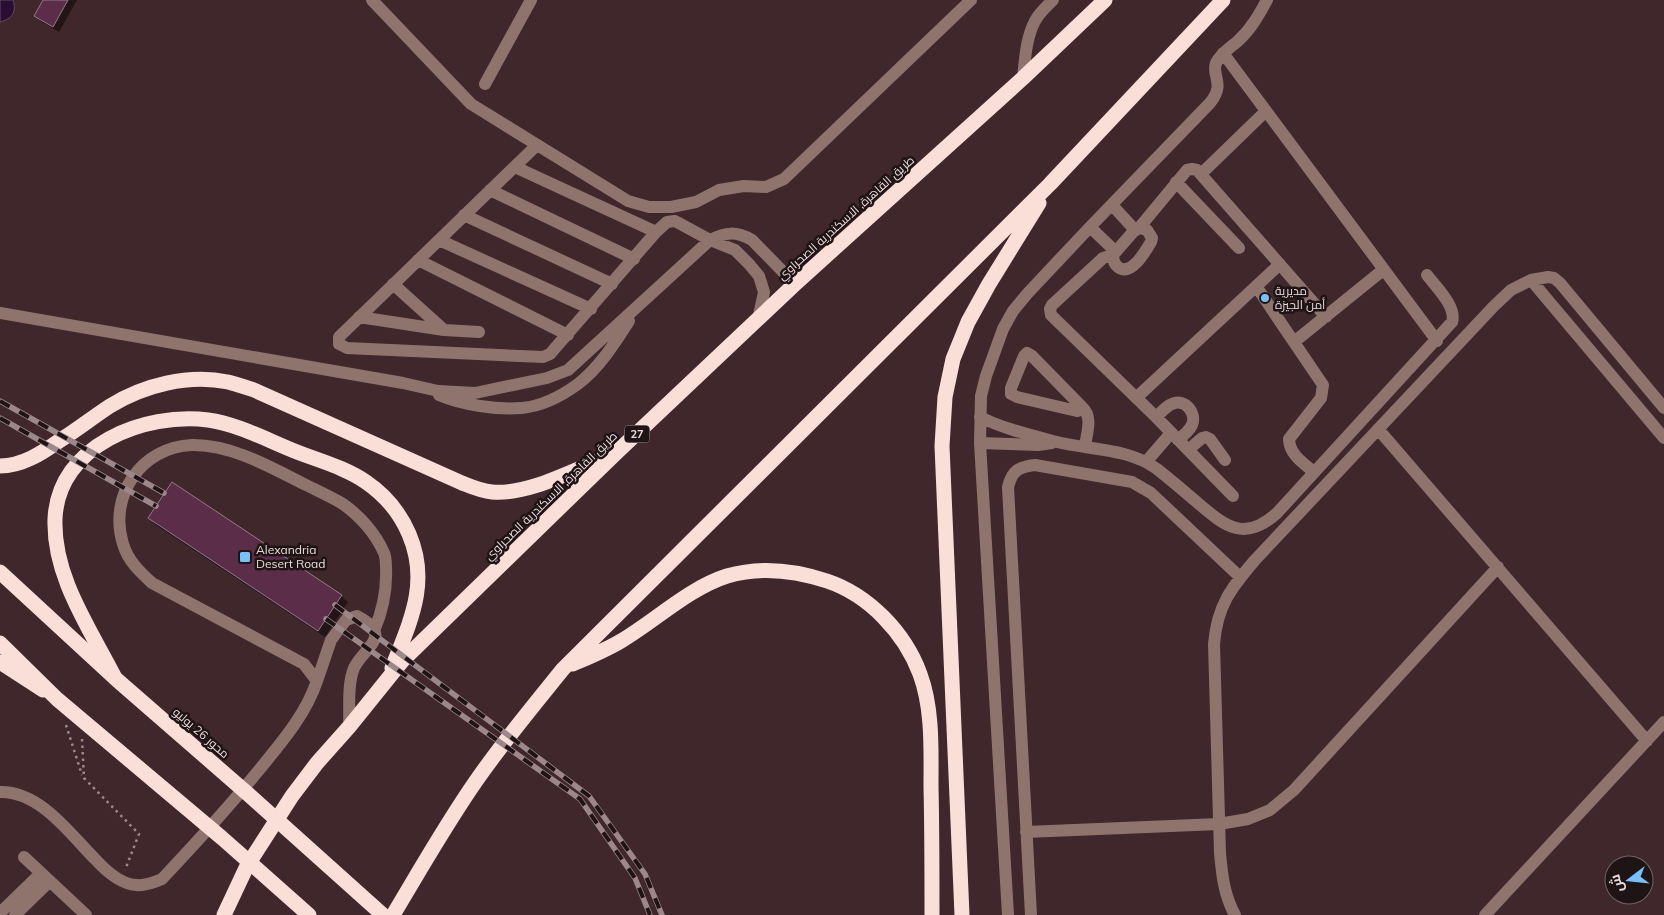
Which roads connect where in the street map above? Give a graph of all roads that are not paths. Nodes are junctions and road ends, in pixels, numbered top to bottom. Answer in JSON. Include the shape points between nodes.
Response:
{"nodes":[{"id":1,"x":372,"y":0,"type":"edge"},
{"id":2,"x":531,"y":0,"type":"edge"},
{"id":3,"x":971,"y":0,"type":"edge"},
{"id":4,"x":1053,"y":0,"type":"edge"},
{"id":5,"x":1105,"y":0,"type":"edge"},
{"id":6,"x":1223,"y":0,"type":"edge"},
{"id":7,"x":1267,"y":0,"type":"edge"},
{"id":8,"x":1223,"y":52,"type":"junction"},
{"id":9,"x":1023,"y":78,"type":"junction"},
{"id":10,"x":485,"y":84,"type":"dead end"},
{"id":11,"x":1266,"y":111,"type":"junction"},
{"id":12,"x":537,"y":145,"type":"junction"},
{"id":13,"x":515,"y":167,"type":"junction"},
{"id":14,"x":1201,"y":174,"type":"junction"},
{"id":15,"x":1176,"y":182,"type":"junction"},
{"id":16,"x":1050,"y":184,"type":"junction"},
{"id":17,"x":490,"y":190,"type":"junction"},
{"id":18,"x":1112,"y":205,"type":"junction"},
{"id":19,"x":464,"y":215,"type":"junction"},
{"id":20,"x":1090,"y":227,"type":"junction"},
{"id":21,"x":1137,"y":229,"type":"junction"},
{"id":22,"x":656,"y":232,"type":"junction"},
{"id":23,"x":439,"y":240,"type":"junction"},
{"id":24,"x":710,"y":240,"type":"junction"},
{"id":25,"x":1239,"y":248,"type":"dead end"},
{"id":26,"x":1114,"y":253,"type":"junction"},
{"id":27,"x":634,"y":258,"type":"junction"},
{"id":28,"x":418,"y":260,"type":"junction"},
{"id":29,"x":1280,"y":264,"type":"junction"},
{"id":30,"x":1383,"y":270,"type":"junction"},
{"id":31,"x":1427,"y":275,"type":"dead end"},
{"id":32,"x":1531,"y":280,"type":"junction"},
{"id":33,"x":393,"y":284,"type":"junction"},
{"id":34,"x":612,"y":284,"type":"junction"},
{"id":35,"x":795,"y":284,"type":"junction"},
{"id":36,"x":1256,"y":286,"type":"junction"},
{"id":37,"x":642,"y":303,"type":"junction"},
{"id":38,"x":590,"y":309,"type":"junction"},
{"id":39,"x":0,"y":314,"type":"edge"},
{"id":40,"x":1326,"y":317,"type":"junction"},
{"id":41,"x":359,"y":318,"type":"junction"},
{"id":42,"x":758,"y":320,"type":"junction"},
{"id":43,"x":444,"y":330,"type":"junction"},
{"id":44,"x":479,"y":332,"type":"dead end"},
{"id":45,"x":568,"y":335,"type":"junction"},
{"id":46,"x":1437,"y":341,"type":"junction"},
{"id":47,"x":1294,"y":342,"type":"junction"},
{"id":48,"x":420,"y":388,"type":"junction"},
{"id":49,"x":1136,"y":398,"type":"junction"},
{"id":50,"x":1082,"y":406,"type":"junction"},
{"id":51,"x":1664,"y":408,"type":"edge"},
{"id":52,"x":980,"y":417,"type":"junction"},
{"id":53,"x":1156,"y":417,"type":"junction"},
{"id":54,"x":1378,"y":429,"type":"junction"},
{"id":55,"x":1175,"y":436,"type":"junction"},
{"id":56,"x":1664,"y":438,"type":"edge"},
{"id":57,"x":1057,"y":442,"type":"junction"},
{"id":58,"x":980,"y":443,"type":"junction"},
{"id":59,"x":1085,"y":446,"type":"junction"},
{"id":60,"x":1188,"y":450,"type":"junction"},
{"id":61,"x":616,"y":453,"type":"junction"},
{"id":62,"x":1225,"y":460,"type":"dead end"},
{"id":63,"x":1146,"y":462,"type":"junction"},
{"id":64,"x":0,"y":466,"type":"edge"},
{"id":65,"x":1314,"y":472,"type":"junction"},
{"id":66,"x":1233,"y":496,"type":"dead end"},
{"id":67,"x":1498,"y":567,"type":"junction"},
{"id":68,"x":0,"y":572,"type":"edge"},
{"id":69,"x":1240,"y":577,"type":"junction"},
{"id":70,"x":374,"y":631,"type":"junction"},
{"id":71,"x":0,"y":643,"type":"edge"},
{"id":72,"x":0,"y":662,"type":"edge"},
{"id":73,"x":563,"y":669,"type":"junction"},
{"id":74,"x":387,"y":678,"type":"junction"},
{"id":75,"x":116,"y":679,"type":"junction"},
{"id":76,"x":317,"y":681,"type":"junction"},
{"id":77,"x":57,"y":699,"type":"junction"},
{"id":78,"x":1664,"y":722,"type":"edge"},
{"id":79,"x":349,"y":727,"type":"junction"},
{"id":80,"x":1647,"y":741,"type":"junction"},
{"id":81,"x":0,"y":792,"type":"edge"},
{"id":82,"x":1219,"y":824,"type":"junction"},
{"id":83,"x":1026,"y":832,"type":"junction"},
{"id":84,"x":24,"y":857,"type":"dead end"},
{"id":85,"x":46,"y":877,"type":"junction"},
{"id":86,"x":0,"y":913,"type":"edge"},
{"id":87,"x":15,"y":915,"type":"edge"},
{"id":88,"x":86,"y":915,"type":"edge"},
{"id":89,"x":224,"y":915,"type":"edge"},
{"id":90,"x":309,"y":915,"type":"edge"},
{"id":91,"x":382,"y":915,"type":"edge"},
{"id":92,"x":393,"y":915,"type":"edge"},
{"id":93,"x":932,"y":915,"type":"edge"},
{"id":94,"x":962,"y":915,"type":"edge"},
{"id":95,"x":1008,"y":915,"type":"edge"},
{"id":96,"x":1031,"y":915,"type":"edge"},
{"id":97,"x":1234,"y":915,"type":"edge"},
{"id":98,"x":1485,"y":915,"type":"edge"}],
"edges":[{"from":1,"to":12,"type":"street","via":[[471,104]]},
{"from":2,"to":10,"type":"street"},
{"from":3,"to":12,"type":"street","via":[[776,184],[719,190],[684,206],[649,207],[628,201]]},
{"from":4,"to":9,"type":"street","via":[[1036,19],[1030,32]]},
{"from":5,"to":9,"type":"highway","name":"طريق القاهرة, الاسكندرية الصحراوي","number":"27"},
{"from":6,"to":16,"type":"highway"},
{"from":7,"to":8,"type":"street","via":[[1254,24]]},
{"from":8,"to":11,"type":"street"},
{"from":8,"to":18,"type":"street","via":[[1216,63],[1218,87],[1214,98]]},
{"from":9,"to":35,"type":"highway","name":"طريق القاهرة, الاسكندرية الصحراوي","number":"27"},
{"from":11,"to":14,"type":"street"},
{"from":11,"to":30,"type":"street"},
{"from":12,"to":13,"type":"street"},
{"from":13,"to":17,"type":"street"},
{"from":13,"to":22,"type":"street"},
{"from":14,"to":15,"type":"street","via":[[1189,169]]},
{"from":14,"to":29,"type":"street"},
{"from":15,"to":21,"type":"street"},
{"from":15,"to":25,"type":"street"},
{"from":16,"to":73,"type":"highway"},
{"from":16,"to":94,"type":"highway","via":[[968,322],[953,359],[945,398],[942,446]]},
{"from":17,"to":19,"type":"street"},
{"from":17,"to":27,"type":"street"},
{"from":18,"to":20,"type":"street"},
{"from":18,"to":21,"type":"street"},
{"from":19,"to":23,"type":"street"},
{"from":19,"to":34,"type":"street"},
{"from":20,"to":26,"type":"street"},
{"from":20,"to":52,"type":"street","via":[[1013,311],[986,376]]},
{"from":21,"to":26,"type":"street"},
{"from":21,"to":26,"type":"street","via":[[1143,228],[1150,233],[1151,242],[1133,265],[1120,268],[1113,260]]},
{"from":22,"to":24,"type":"street","via":[[668,222],[675,221]]},
{"from":22,"to":27,"type":"street"},
{"from":23,"to":28,"type":"street"},
{"from":23,"to":38,"type":"street"},
{"from":24,"to":35,"type":"street","via":[[734,232],[743,235],[752,240]]},
{"from":24,"to":37,"type":"street"},
{"from":24,"to":42,"type":"street","via":[[735,250],[759,276],[764,292]]},
{"from":26,"to":49,"type":"street","via":[[1103,258],[1052,305],[1050,312]]},
{"from":27,"to":34,"type":"street"},
{"from":28,"to":33,"type":"street"},
{"from":28,"to":45,"type":"street"},
{"from":29,"to":36,"type":"street"},
{"from":29,"to":40,"type":"street"},
{"from":30,"to":40,"type":"street"},
{"from":30,"to":46,"type":"street"},
{"from":31,"to":46,"type":"street","via":[[1453,312],[1452,322]]},
{"from":32,"to":51,"type":"street","via":[[1548,277],[1560,282]]},
{"from":32,"to":54,"type":"street","via":[[1511,290],[1494,306]]},
{"from":32,"to":56,"type":"street"},
{"from":33,"to":41,"type":"street"},
{"from":33,"to":43,"type":"street"},
{"from":34,"to":38,"type":"street"},
{"from":35,"to":42,"type":"highway","name":"طريق القاهرة, الاسكندرية الصحراوي","number":"27"},
{"from":36,"to":47,"type":"street"},
{"from":36,"to":49,"type":"street"},
{"from":37,"to":48,"type":"street","via":[[576,364],[559,374],[475,393]]},
{"from":37,"to":48,"type":"street","via":[[608,353],[579,383],[551,400],[523,408],[491,407],[453,401]]},
{"from":38,"to":45,"type":"street"},
{"from":39,"to":48,"type":"street"},
{"from":40,"to":47,"type":"street"},
{"from":41,"to":43,"type":"street"},
{"from":41,"to":45,"type":"street","via":[[339,337],[339,344],[347,348],[543,357]]},
{"from":42,"to":61,"type":"highway","name":"طريق القاهرة, الاسكندرية الصحراوي","number":"27"},
{"from":43,"to":44,"type":"street"},
{"from":46,"to":65,"type":"street"},
{"from":47,"to":65,"type":"street","via":[[1324,390],[1322,398],[1289,438],[1294,454]]},
{"from":49,"to":53,"type":"street"},
{"from":50,"to":50,"type":"street","via":[[1030,354],[1024,356],[1011,388],[1012,394],[1077,411]]},
{"from":50,"to":59,"type":"street","via":[[1089,416]]},
{"from":52,"to":57,"type":"street","via":[[996,425]]},
{"from":52,"to":58,"type":"street"},
{"from":53,"to":55,"type":"street"},
{"from":53,"to":55,"type":"street","via":[[1178,402],[1191,410],[1192,426]]},
{"from":54,"to":67,"type":"street"},
{"from":54,"to":69,"type":"street"},
{"from":55,"to":60,"type":"street"},
{"from":55,"to":63,"type":"street"},
{"from":57,"to":58,"type":"street","via":[[1038,445]]},
{"from":57,"to":59,"type":"street"},
{"from":58,"to":95,"type":"street"},
{"from":59,"to":63,"type":"street"},
{"from":60,"to":62,"type":"street","via":[[1206,437]]},
{"from":60,"to":66,"type":"street"},
{"from":61,"to":64,"type":"highway","via":[[537,485],[504,492],[485,491],[254,390],[227,382],[199,380],[141,390],[110,406],[48,449],[20,463]]},
{"from":61,"to":74,"type":"highway","name":"طريق القاهرة, الاسكندرية الصحراوي","number":"27"},
{"from":63,"to":65,"type":"street","via":[[1221,523],[1237,529],[1255,527],[1270,519]]},
{"from":67,"to":80,"type":"street"},
{"from":67,"to":82,"type":"street","via":[[1294,790],[1270,810],[1248,819]]},
{"from":68,"to":75,"type":"highway","name":"محور 26 يوليو","bridge":true},
{"from":69,"to":82,"type":"street","via":[[1218,615],[1214,644]]},
{"from":69,"to":83,"type":"street","via":[[1139,485],[1035,466],[1023,466],[1015,471],[1008,487]]},
{"from":70,"to":76,"type":"street","via":[[368,622],[357,616],[346,620],[331,640]]},
{"from":70,"to":76,"type":"street","via":[[387,584],[385,554],[374,534],[342,504],[259,461],[212,446],[169,448],[149,459],[134,475],[120,503],[119,530],[134,566],[152,583],[304,664]]},
{"from":70,"to":79,"type":"street","via":[[372,646],[354,668]]},
{"from":71,"to":77,"type":"highway","bridge":true},
{"from":72,"to":77,"type":"highway","bridge":true},
{"from":73,"to":92,"type":"highway","via":[[475,782]]},
{"from":73,"to":93,"type":"highway","via":[[619,642],[705,586],[739,573],[781,570],[805,574],[839,585],[866,601],[906,644],[921,674],[929,710]]},
{"from":74,"to":75,"type":"highway","via":[[412,617],[418,590],[417,562],[409,535],[387,500],[355,475],[223,422],[176,419],[132,427],[108,438],[78,463],[57,500],[55,520],[64,578]]},
{"from":74,"to":79,"type":"highway","name":"طريق القاهرة, الاسكندرية الصحراوي","number":"27"},
{"from":75,"to":91,"type":"highway","name":"محور 26 يوليو","bridge":true},
{"from":76,"to":81,"type":"street","via":[[305,709],[281,743],[223,814],[162,879],[150,884],[135,885],[121,881],[104,869],[38,804],[21,796]]},
{"from":77,"to":90,"type":"highway","bridge":true},
{"from":78,"to":80,"type":"street"},
{"from":79,"to":89,"type":"highway","name":"طريق القاهرة, الاسكندرية الصحراوي","number":"27","via":[[292,796],[247,866]]},
{"from":80,"to":98,"type":"street"},
{"from":82,"to":83,"type":"street"},
{"from":82,"to":97,"type":"street","via":[[1222,880]]},
{"from":83,"to":96,"type":"street"},
{"from":84,"to":85,"type":"street"},
{"from":85,"to":86,"type":"street"},
{"from":85,"to":87,"type":"street"},
{"from":85,"to":88,"type":"street"}]}
